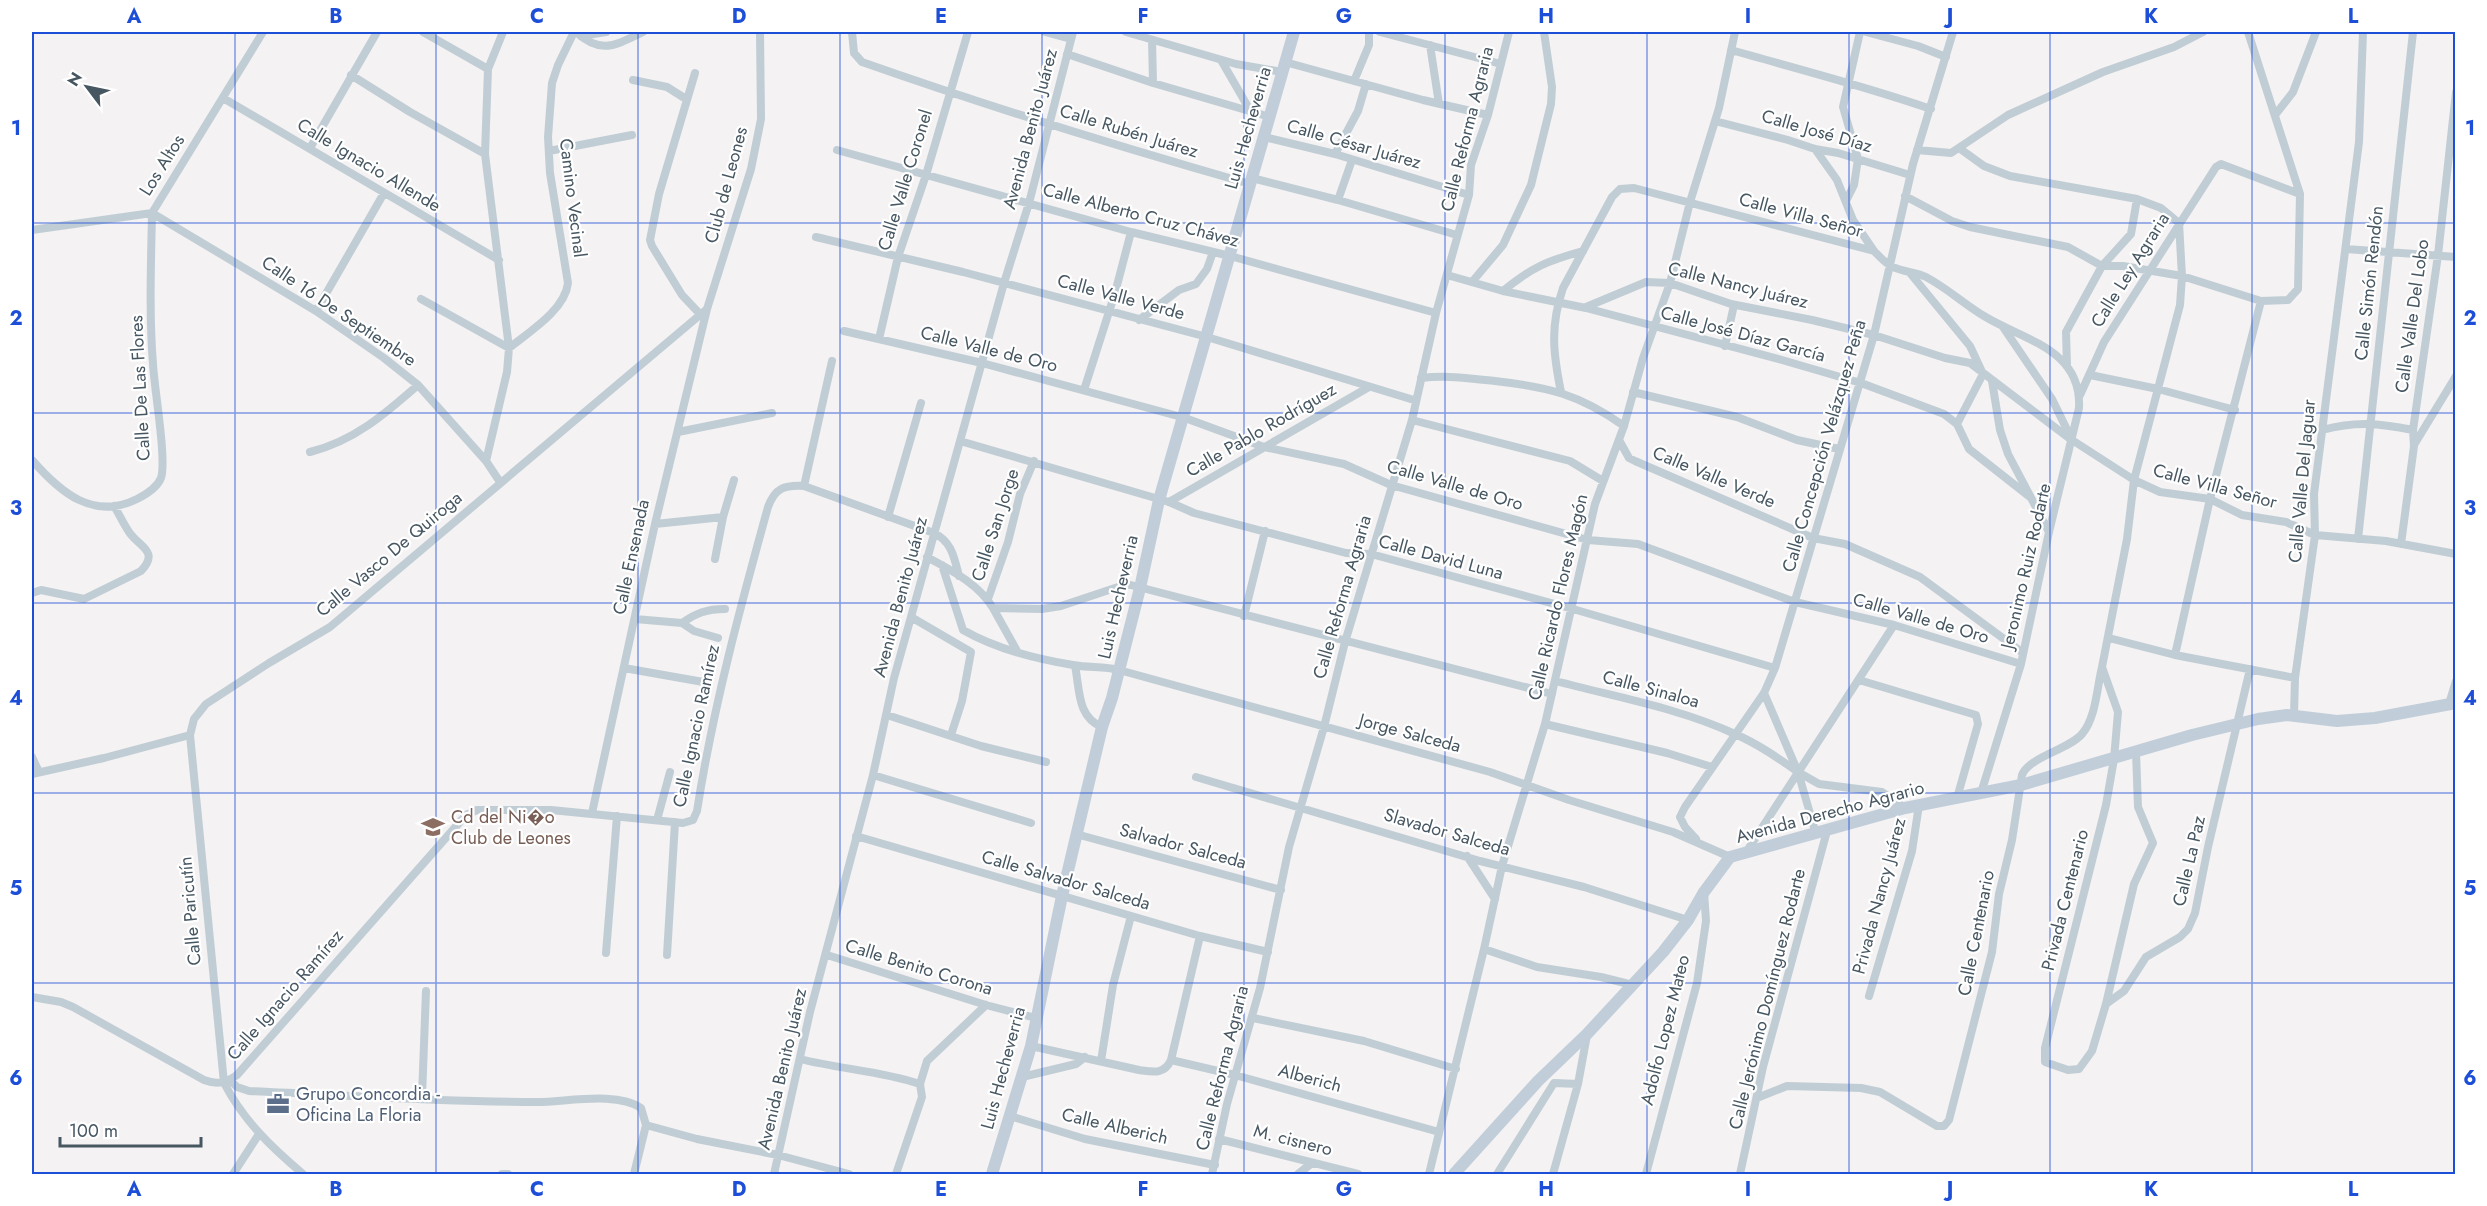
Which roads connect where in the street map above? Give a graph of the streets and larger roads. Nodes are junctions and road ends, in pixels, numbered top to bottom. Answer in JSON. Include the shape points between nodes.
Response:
{"nodes":[{"id":1,"x":263,"y":32,"type":"edge"},
{"id":2,"x":377,"y":32,"type":"edge"},
{"id":3,"x":423,"y":32,"type":"edge"},
{"id":4,"x":502,"y":32,"type":"edge"},
{"id":5,"x":606,"y":32,"type":"edge"},
{"id":6,"x":643,"y":32,"type":"edge"},
{"id":7,"x":760,"y":32,"type":"edge"},
{"id":8,"x":852,"y":32,"type":"edge"},
{"id":9,"x":968,"y":32,"type":"edge"},
{"id":10,"x":1045,"y":32,"type":"edge"},
{"id":11,"x":1126,"y":32,"type":"edge"},
{"id":12,"x":1294,"y":32,"type":"edge"},
{"id":13,"x":1369,"y":32,"type":"edge"},
{"id":14,"x":1380,"y":32,"type":"edge"},
{"id":15,"x":1509,"y":32,"type":"edge"},
{"id":16,"x":1544,"y":32,"type":"edge"},
{"id":17,"x":1736,"y":32,"type":"edge"},
{"id":18,"x":1860,"y":32,"type":"edge"},
{"id":19,"x":1866,"y":32,"type":"edge"},
{"id":20,"x":1953,"y":32,"type":"edge"},
{"id":21,"x":2203,"y":32,"type":"edge"},
{"id":22,"x":2248,"y":32,"type":"edge"},
{"id":23,"x":2316,"y":32,"type":"edge"},
{"id":24,"x":2362,"y":32,"type":"edge"},
{"id":25,"x":2413,"y":32,"type":"edge"},
{"id":26,"x":577,"y":33,"type":"edge"},
{"id":27,"x":1072,"y":35,"type":"edge"},
{"id":28,"x":1152,"y":40,"type":"junction"},
{"id":29,"x":1430,"y":45,"type":"junction"},
{"id":30,"x":1731,"y":50,"type":"junction"},
{"id":31,"x":1067,"y":54,"type":"junction"},
{"id":32,"x":1946,"y":57,"type":"junction"},
{"id":33,"x":1221,"y":60,"type":"junction"},
{"id":34,"x":1501,"y":64,"type":"junction"},
{"id":35,"x":1284,"y":67,"type":"junction"},
{"id":36,"x":488,"y":69,"type":"junction"},
{"id":37,"x":695,"y":73,"type":"dead end"},
{"id":38,"x":351,"y":75,"type":"junction"},
{"id":39,"x":633,"y":80,"type":"dead end"},
{"id":40,"x":1354,"y":81,"type":"junction"},
{"id":41,"x":1153,"y":83,"type":"junction"},
{"id":42,"x":1366,"y":84,"type":"junction"},
{"id":43,"x":1847,"y":84,"type":"junction"},
{"id":44,"x":2456,"y":92,"type":"edge"},
{"id":45,"x":949,"y":93,"type":"junction"},
{"id":46,"x":222,"y":98,"type":"junction"},
{"id":47,"x":686,"y":99,"type":"junction"},
{"id":48,"x":1439,"y":104,"type":"junction"},
{"id":49,"x":1931,"y":109,"type":"junction"},
{"id":50,"x":1251,"y":112,"type":"junction"},
{"id":51,"x":1488,"y":115,"type":"junction"},
{"id":52,"x":2274,"y":116,"type":"junction"},
{"id":53,"x":1270,"y":117,"type":"junction"},
{"id":54,"x":1715,"y":121,"type":"junction"},
{"id":55,"x":1049,"y":124,"type":"junction"},
{"id":56,"x":632,"y":135,"type":"dead end"},
{"id":57,"x":1264,"y":137,"type":"junction"},
{"id":58,"x":310,"y":148,"type":"junction"},
{"id":59,"x":1959,"y":148,"type":"junction"},
{"id":60,"x":1815,"y":149,"type":"junction"},
{"id":61,"x":837,"y":150,"type":"dead end"},
{"id":62,"x":1917,"y":150,"type":"junction"},
{"id":63,"x":549,"y":151,"type":"junction"},
{"id":64,"x":485,"y":154,"type":"junction"},
{"id":65,"x":1335,"y":154,"type":"junction"},
{"id":66,"x":1858,"y":159,"type":"junction"},
{"id":67,"x":1352,"y":160,"type":"junction"},
{"id":68,"x":926,"y":175,"type":"junction"},
{"id":69,"x":1910,"y":176,"type":"junction"},
{"id":70,"x":1251,"y":181,"type":"junction"},
{"id":71,"x":384,"y":193,"type":"junction"},
{"id":72,"x":2300,"y":194,"type":"junction"},
{"id":73,"x":1469,"y":195,"type":"junction"},
{"id":74,"x":1905,"y":196,"type":"junction"},
{"id":75,"x":2137,"y":199,"type":"junction"},
{"id":76,"x":1338,"y":200,"type":"junction"},
{"id":77,"x":1846,"y":201,"type":"junction"},
{"id":78,"x":1690,"y":202,"type":"junction"},
{"id":79,"x":1029,"y":203,"type":"junction"},
{"id":80,"x":152,"y":213,"type":"junction"},
{"id":81,"x":2179,"y":223,"type":"junction"},
{"id":82,"x":32,"y":230,"type":"edge"},
{"id":83,"x":1131,"y":232,"type":"junction"},
{"id":84,"x":1457,"y":235,"type":"junction"},
{"id":85,"x":816,"y":237,"type":"dead end"},
{"id":86,"x":2346,"y":249,"type":"junction"},
{"id":87,"x":1583,"y":251,"type":"junction"},
{"id":88,"x":1874,"y":251,"type":"junction"},
{"id":89,"x":2389,"y":251,"type":"junction"},
{"id":90,"x":1213,"y":252,"type":"junction"},
{"id":91,"x":2438,"y":255,"type":"junction"},
{"id":92,"x":1230,"y":256,"type":"junction"},
{"id":93,"x":2456,"y":256,"type":"edge"},
{"id":94,"x":898,"y":257,"type":"junction"},
{"id":95,"x":499,"y":260,"type":"junction"},
{"id":96,"x":1891,"y":266,"type":"junction"},
{"id":97,"x":2102,"y":266,"type":"junction"},
{"id":98,"x":1908,"y":271,"type":"junction"},
{"id":99,"x":2150,"y":271,"type":"junction"},
{"id":100,"x":1447,"y":275,"type":"junction"},
{"id":101,"x":2182,"y":276,"type":"junction"},
{"id":102,"x":1472,"y":282,"type":"junction"},
{"id":103,"x":1004,"y":283,"type":"junction"},
{"id":104,"x":1670,"y":283,"type":"junction"},
{"id":105,"x":1503,"y":291,"type":"junction"},
{"id":106,"x":421,"y":299,"type":"dead end"},
{"id":107,"x":2262,"y":300,"type":"junction"},
{"id":108,"x":1558,"y":302,"type":"junction"},
{"id":109,"x":1734,"y":305,"type":"junction"},
{"id":110,"x":1586,"y":308,"type":"junction"},
{"id":111,"x":316,"y":311,"type":"junction"},
{"id":112,"x":703,"y":311,"type":"junction"},
{"id":113,"x":1108,"y":313,"type":"junction"},
{"id":114,"x":1436,"y":313,"type":"junction"},
{"id":115,"x":1139,"y":320,"type":"junction"},
{"id":116,"x":2002,"y":325,"type":"junction"},
{"id":117,"x":1655,"y":327,"type":"junction"},
{"id":118,"x":844,"y":330,"type":"dead end"},
{"id":119,"x":1874,"y":335,"type":"junction"},
{"id":120,"x":1207,"y":337,"type":"junction"},
{"id":121,"x":879,"y":339,"type":"junction"},
{"id":122,"x":1725,"y":346,"type":"junction"},
{"id":123,"x":509,"y":348,"type":"junction"},
{"id":124,"x":832,"y":361,"type":"dead end"},
{"id":125,"x":982,"y":363,"type":"junction"},
{"id":126,"x":2067,"y":366,"type":"junction"},
{"id":127,"x":1983,"y":374,"type":"junction"},
{"id":128,"x":2090,"y":375,"type":"junction"},
{"id":129,"x":2456,"y":376,"type":"edge"},
{"id":130,"x":1421,"y":378,"type":"junction"},
{"id":131,"x":2075,"y":380,"type":"joint"},
{"id":132,"x":1992,"y":381,"type":"junction"},
{"id":133,"x":1861,"y":383,"type":"junction"},
{"id":134,"x":418,"y":385,"type":"junction"},
{"id":135,"x":1368,"y":387,"type":"junction"},
{"id":136,"x":2158,"y":389,"type":"junction"},
{"id":137,"x":1084,"y":390,"type":"junction"},
{"id":138,"x":1562,"y":392,"type":"junction"},
{"id":139,"x":1633,"y":392,"type":"junction"},
{"id":140,"x":2080,"y":395,"type":"junction"},
{"id":141,"x":1414,"y":400,"type":"junction"},
{"id":142,"x":921,"y":403,"type":"dead end"},
{"id":143,"x":2235,"y":410,"type":"junction"},
{"id":144,"x":772,"y":413,"type":"dead end"},
{"id":145,"x":1185,"y":418,"type":"junction"},
{"id":146,"x":1412,"y":420,"type":"junction"},
{"id":147,"x":2370,"y":423,"type":"junction"},
{"id":148,"x":1957,"y":424,"type":"junction"},
{"id":149,"x":1624,"y":426,"type":"junction"},
{"id":150,"x":2322,"y":430,"type":"junction"},
{"id":151,"x":2413,"y":430,"type":"junction"},
{"id":152,"x":678,"y":432,"type":"junction"},
{"id":153,"x":1618,"y":440,"type":"junction"},
{"id":154,"x":2072,"y":440,"type":"junction"},
{"id":155,"x":960,"y":441,"type":"junction"},
{"id":156,"x":2414,"y":446,"type":"junction"},
{"id":157,"x":1264,"y":447,"type":"junction"},
{"id":158,"x":1839,"y":449,"type":"junction"},
{"id":159,"x":310,"y":452,"type":"dead end"},
{"id":160,"x":32,"y":460,"type":"edge"},
{"id":161,"x":486,"y":461,"type":"junction"},
{"id":162,"x":1034,"y":461,"type":"junction"},
{"id":163,"x":734,"y":480,"type":"dead end"},
{"id":164,"x":2134,"y":480,"type":"junction"},
{"id":165,"x":500,"y":482,"type":"junction"},
{"id":166,"x":1604,"y":482,"type":"junction"},
{"id":167,"x":1391,"y":485,"type":"junction"},
{"id":168,"x":804,"y":486,"type":"junction"},
{"id":169,"x":2030,"y":497,"type":"junction"},
{"id":170,"x":2210,"y":499,"type":"junction"},
{"id":171,"x":1164,"y":501,"type":"junction"},
{"id":172,"x":114,"y":506,"type":"junction"},
{"id":173,"x":723,"y":517,"type":"junction"},
{"id":174,"x":888,"y":518,"type":"junction"},
{"id":175,"x":654,"y":524,"type":"junction"},
{"id":176,"x":1265,"y":531,"type":"junction"},
{"id":177,"x":2049,"y":532,"type":"junction"},
{"id":178,"x":934,"y":533,"type":"junction"},
{"id":179,"x":2315,"y":535,"type":"junction"},
{"id":180,"x":1813,"y":538,"type":"junction"},
{"id":181,"x":2358,"y":539,"type":"junction"},
{"id":182,"x":1588,"y":540,"type":"junction"},
{"id":183,"x":2401,"y":544,"type":"junction"},
{"id":184,"x":1371,"y":554,"type":"junction"},
{"id":185,"x":2456,"y":554,"type":"edge"},
{"id":186,"x":927,"y":557,"type":"junction"},
{"id":187,"x":715,"y":559,"type":"dead end"},
{"id":188,"x":942,"y":565,"type":"junction"},
{"id":189,"x":960,"y":576,"type":"junction"},
{"id":190,"x":1140,"y":588,"type":"junction"},
{"id":191,"x":32,"y":592,"type":"edge"},
{"id":192,"x":988,"y":599,"type":"junction"},
{"id":193,"x":1795,"y":602,"type":"junction"},
{"id":194,"x":993,"y":608,"type":"junction"},
{"id":195,"x":725,"y":609,"type":"dead end"},
{"id":196,"x":1573,"y":609,"type":"junction"},
{"id":197,"x":1244,"y":616,"type":"junction"},
{"id":198,"x":911,"y":617,"type":"junction"},
{"id":199,"x":634,"y":619,"type":"junction"},
{"id":200,"x":682,"y":623,"type":"junction"},
{"id":201,"x":1894,"y":625,"type":"junction"},
{"id":202,"x":963,"y":630,"type":"junction"},
{"id":203,"x":718,"y":638,"type":"dead end"},
{"id":204,"x":2109,"y":638,"type":"junction"},
{"id":205,"x":1345,"y":642,"type":"junction"},
{"id":206,"x":1017,"y":651,"type":"junction"},
{"id":207,"x":971,"y":652,"type":"junction"},
{"id":208,"x":2023,"y":652,"type":"junction"},
{"id":209,"x":2175,"y":655,"type":"junction"},
{"id":210,"x":2020,"y":664,"type":"junction"},
{"id":211,"x":1075,"y":666,"type":"junction"},
{"id":212,"x":2102,"y":667,"type":"junction"},
{"id":213,"x":624,"y":668,"type":"junction"},
{"id":214,"x":1774,"y":668,"type":"junction"},
{"id":215,"x":2250,"y":669,"type":"junction"},
{"id":216,"x":1119,"y":670,"type":"junction"},
{"id":217,"x":2295,"y":678,"type":"junction"},
{"id":218,"x":1858,"y":680,"type":"junction"},
{"id":219,"x":1556,"y":681,"type":"junction"},
{"id":220,"x":2456,"y":681,"type":"edge"},
{"id":221,"x":709,"y":683,"type":"dead end"},
{"id":222,"x":1764,"y":693,"type":"junction"},
{"id":223,"x":1552,"y":694,"type":"junction"},
{"id":224,"x":2452,"y":703,"type":"edge"},
{"id":225,"x":886,"y":715,"type":"junction"},
{"id":226,"x":2294,"y":715,"type":"junction"},
{"id":227,"x":1545,"y":724,"type":"junction"},
{"id":228,"x":2235,"y":724,"type":"junction"},
{"id":229,"x":1102,"y":727,"type":"junction"},
{"id":230,"x":1324,"y":727,"type":"junction"},
{"id":231,"x":1736,"y":734,"type":"junction"},
{"id":232,"x":190,"y":735,"type":"junction"},
{"id":233,"x":951,"y":735,"type":"junction"},
{"id":234,"x":2136,"y":752,"type":"junction"},
{"id":235,"x":32,"y":757,"type":"edge"},
{"id":236,"x":2114,"y":759,"type":"junction"},
{"id":237,"x":1046,"y":762,"type":"dead end"},
{"id":238,"x":1712,"y":767,"type":"junction"},
{"id":239,"x":670,"y":772,"type":"dead end"},
{"id":240,"x":1798,"y":772,"type":"junction"},
{"id":241,"x":35,"y":773,"type":"edge"},
{"id":242,"x":873,"y":775,"type":"junction"},
{"id":243,"x":1196,"y":777,"type":"dead end"},
{"id":244,"x":1527,"y":785,"type":"junction"},
{"id":245,"x":2021,"y":785,"type":"junction"},
{"id":246,"x":1981,"y":793,"type":"junction"},
{"id":247,"x":1957,"y":798,"type":"junction"},
{"id":248,"x":1919,"y":805,"type":"junction"},
{"id":249,"x":1300,"y":807,"type":"junction"},
{"id":250,"x":1905,"y":808,"type":"junction"},
{"id":251,"x":592,"y":813,"type":"junction"},
{"id":252,"x":617,"y":816,"type":"junction"},
{"id":253,"x":657,"y":820,"type":"junction"},
{"id":254,"x":675,"y":822,"type":"junction"},
{"id":255,"x":1031,"y":822,"type":"dead end"},
{"id":256,"x":1821,"y":833,"type":"junction"},
{"id":257,"x":1076,"y":834,"type":"junction"},
{"id":258,"x":856,"y":836,"type":"junction"},
{"id":259,"x":1699,"y":842,"type":"junction"},
{"id":260,"x":1745,"y":854,"type":"junction"},
{"id":261,"x":1467,"y":856,"type":"junction"},
{"id":262,"x":1730,"y":857,"type":"junction"},
{"id":263,"x":1502,"y":866,"type":"junction"},
{"id":264,"x":1281,"y":890,"type":"junction"},
{"id":265,"x":1704,"y":892,"type":"junction"},
{"id":266,"x":1062,"y":896,"type":"junction"},
{"id":267,"x":1495,"y":899,"type":"junction"},
{"id":268,"x":1131,"y":916,"type":"junction"},
{"id":269,"x":1688,"y":920,"type":"junction"},
{"id":270,"x":1200,"y":936,"type":"junction"},
{"id":271,"x":1484,"y":949,"type":"junction"},
{"id":272,"x":1268,"y":952,"type":"junction"},
{"id":273,"x":606,"y":953,"type":"dead end"},
{"id":274,"x":667,"y":955,"type":"dead end"},
{"id":275,"x":827,"y":955,"type":"junction"},
{"id":276,"x":1633,"y":985,"type":"junction"},
{"id":277,"x":426,"y":991,"type":"dead end"},
{"id":278,"x":1869,"y":996,"type":"dead end"},
{"id":279,"x":32,"y":997,"type":"edge"},
{"id":280,"x":2106,"y":1004,"type":"junction"},
{"id":281,"x":986,"y":1005,"type":"junction"},
{"id":282,"x":1036,"y":1018,"type":"junction"},
{"id":283,"x":1253,"y":1018,"type":"junction"},
{"id":284,"x":1587,"y":1034,"type":"junction"},
{"id":285,"x":1031,"y":1047,"type":"junction"},
{"id":286,"x":1085,"y":1057,"type":"junction"},
{"id":287,"x":800,"y":1059,"type":"junction"},
{"id":288,"x":1171,"y":1060,"type":"junction"},
{"id":289,"x":1101,"y":1061,"type":"junction"},
{"id":290,"x":1456,"y":1069,"type":"junction"},
{"id":291,"x":1235,"y":1075,"type":"junction"},
{"id":292,"x":1022,"y":1077,"type":"junction"},
{"id":293,"x":227,"y":1081,"type":"junction"},
{"id":294,"x":1538,"y":1081,"type":"junction"},
{"id":295,"x":1554,"y":1083,"type":"junction"},
{"id":296,"x":920,"y":1084,"type":"junction"},
{"id":297,"x":1578,"y":1084,"type":"junction"},
{"id":298,"x":422,"y":1097,"type":"junction"},
{"id":299,"x":1757,"y":1098,"type":"junction"},
{"id":300,"x":1010,"y":1116,"type":"junction"},
{"id":301,"x":646,"y":1125,"type":"junction"},
{"id":302,"x":1439,"y":1132,"type":"junction"},
{"id":303,"x":259,"y":1134,"type":"junction"},
{"id":304,"x":1219,"y":1138,"type":"junction"},
{"id":305,"x":778,"y":1155,"type":"junction"},
{"id":306,"x":1312,"y":1162,"type":"junction"},
{"id":307,"x":1215,"y":1165,"type":"junction"},
{"id":308,"x":233,"y":1174,"type":"edge"},
{"id":309,"x":303,"y":1174,"type":"edge"},
{"id":310,"x":502,"y":1174,"type":"edge"},
{"id":311,"x":508,"y":1174,"type":"edge"},
{"id":312,"x":634,"y":1174,"type":"edge"},
{"id":313,"x":774,"y":1174,"type":"edge"},
{"id":314,"x":849,"y":1174,"type":"edge"},
{"id":315,"x":896,"y":1174,"type":"edge"},
{"id":316,"x":992,"y":1174,"type":"edge"},
{"id":317,"x":1212,"y":1174,"type":"edge"},
{"id":318,"x":1298,"y":1174,"type":"edge"},
{"id":319,"x":1358,"y":1174,"type":"edge"},
{"id":320,"x":1429,"y":1174,"type":"edge"},
{"id":321,"x":1454,"y":1174,"type":"edge"},
{"id":322,"x":1497,"y":1174,"type":"edge"},
{"id":323,"x":1554,"y":1174,"type":"edge"},
{"id":324,"x":1646,"y":1174,"type":"edge"},
{"id":325,"x":1740,"y":1174,"type":"edge"}],
"edges":[{"from":1,"to":46,"type":"street","name":"Los Altos"},
{"from":2,"to":38,"type":"street"},
{"from":3,"to":36,"type":"street"},
{"from":4,"to":36,"type":"street"},
{"from":5,"to":26,"type":"street"},
{"from":6,"to":26,"type":"street","via":[[603,47]]},
{"from":7,"to":112,"type":"street","name":"Club de Leones","via":[[761,118],[751,169]]},
{"from":8,"to":45,"type":"street","name":"Calle Rubén Juárez","via":[[854,53],[862,62]]},
{"from":9,"to":45,"type":"street","name":"Calle Valle Coronel"},
{"from":10,"to":27,"type":"street"},
{"from":11,"to":28,"type":"street"},
{"from":12,"to":35,"type":"street","name":"Luis Hecheverria"},
{"from":13,"to":40,"type":"street","via":[[1370,45]]},
{"from":14,"to":29,"type":"street"},
{"from":15,"to":34,"type":"street","name":"Calle Reforma Agraria"},
{"from":16,"to":102,"type":"street","via":[[1551,104],[1531,185],[1503,245]]},
{"from":17,"to":30,"type":"street","name":"Calle Ricardo Flores Magón"},
{"from":18,"to":43,"type":"street"},
{"from":19,"to":32,"type":"street"},
{"from":20,"to":32,"type":"street","name":"Calle Concepción Velázquez Peña"},
{"from":21,"to":59,"type":"street","via":[[2174,48],[2065,88],[2001,119]]},
{"from":22,"to":52,"type":"street"},
{"from":23,"to":52,"type":"street","via":[[2293,92]]},
{"from":24,"to":86,"type":"street","via":[[2360,142]]},
{"from":25,"to":89,"type":"street","name":"Calle Simón Rendón"},
{"from":26,"to":63,"type":"street","name":"Camino Vecinal","via":[[552,83]]},
{"from":27,"to":31,"type":"street","name":"Avenida Benito Juárez"},
{"from":28,"to":33,"type":"street"},
{"from":28,"to":41,"type":"street"},
{"from":29,"to":34,"type":"street"},
{"from":29,"to":48,"type":"street"},
{"from":30,"to":43,"type":"street"},
{"from":30,"to":54,"type":"street","name":"Calle Ricardo Flores Magón"},
{"from":31,"to":41,"type":"street"},
{"from":31,"to":55,"type":"street","name":"Avenida Benito Juárez"},
{"from":32,"to":49,"type":"street","name":"Calle Concepción Velázquez Peña"},
{"from":33,"to":35,"type":"street"},
{"from":33,"to":50,"type":"street"},
{"from":34,"to":51,"type":"street","name":"Calle Reforma Agraria"},
{"from":35,"to":40,"type":"street"},
{"from":35,"to":53,"type":"street","name":"Luis Hecheverria"},
{"from":36,"to":64,"type":"street"},
{"from":37,"to":47,"type":"street"},
{"from":38,"to":58,"type":"street"},
{"from":38,"to":64,"type":"street"},
{"from":39,"to":47,"type":"street","via":[[667,87]]},
{"from":40,"to":42,"type":"street"},
{"from":41,"to":50,"type":"street"},
{"from":42,"to":48,"type":"street"},
{"from":42,"to":65,"type":"street","via":[[1358,111]]},
{"from":43,"to":49,"type":"street","via":[[1869,87]]},
{"from":43,"to":66,"type":"street","via":[[1843,107]]},
{"from":44,"to":91,"type":"street","name":"Calle Valle Del Lobo"},
{"from":45,"to":55,"type":"street","name":"Calle Rubén Juárez"},
{"from":45,"to":68,"type":"street","name":"Calle Valle Coronel"},
{"from":46,"to":58,"type":"street","name":"Calle Ignacio Allende"},
{"from":46,"to":80,"type":"street","name":"Los Altos"},
{"from":47,"to":112,"type":"street","via":[[658,194],[650,240],[682,295]]},
{"from":48,"to":51,"type":"street"},
{"from":49,"to":62,"type":"street","name":"Calle Concepción Velázquez Peña"},
{"from":50,"to":53,"type":"street"},
{"from":51,"to":73,"type":"street","name":"Calle Reforma Agraria","via":[[1471,165]]},
{"from":52,"to":72,"type":"street"},
{"from":53,"to":57,"type":"street","name":"Luis Hecheverria"},
{"from":54,"to":60,"type":"street","name":"Calle José Díaz"},
{"from":54,"to":78,"type":"street","name":"Calle Ricardo Flores Magón"},
{"from":55,"to":70,"type":"street","name":"Calle Rubén Juárez"},
{"from":55,"to":79,"type":"street","name":"Avenida Benito Juárez"},
{"from":56,"to":63,"type":"street"},
{"from":57,"to":65,"type":"street","name":"Calle César Juárez"},
{"from":57,"to":70,"type":"street","name":"Luis Hecheverria"},
{"from":58,"to":71,"type":"street","name":"Calle Ignacio Allende"},
{"from":59,"to":62,"type":"street","via":[[1951,153]]},
{"from":59,"to":75,"type":"street","via":[[1984,166],[2010,176]]},
{"from":60,"to":66,"type":"street","name":"Calle José Díaz"},
{"from":60,"to":77,"type":"street","via":[[1837,180]]},
{"from":61,"to":68,"type":"street","name":"Calle Alberto Cruz Chávez"},
{"from":62,"to":69,"type":"street","name":"Calle Concepción Velázquez Peña"},
{"from":63,"to":123,"type":"street","name":"Camino Vecinal","via":[[567,292],[551,312]]},
{"from":64,"to":95,"type":"street"},
{"from":65,"to":67,"type":"street","name":"Calle César Juárez"},
{"from":66,"to":69,"type":"street","name":"Calle José Díaz"},
{"from":66,"to":77,"type":"street","via":[[1854,185]]},
{"from":67,"to":73,"type":"street","name":"Calle César Juárez"},
{"from":67,"to":76,"type":"street"},
{"from":68,"to":79,"type":"street","name":"Calle Alberto Cruz Chávez"},
{"from":68,"to":94,"type":"street","name":"Calle Valle Coronel"},
{"from":69,"to":74,"type":"street","name":"Calle Concepción Velázquez Peña"},
{"from":70,"to":76,"type":"street","name":"Calle Rubén Juárez"},
{"from":70,"to":92,"type":"street","name":"Luis Hecheverria"},
{"from":71,"to":95,"type":"street","name":"Calle Ignacio Allende"},
{"from":71,"to":111,"type":"street"},
{"from":72,"to":81,"type":"street","name":"Calle Ley Agraria","via":[[2222,164],[2216,167]]},
{"from":72,"to":107,"type":"street","via":[[2298,289],[2288,300]]},
{"from":73,"to":84,"type":"street","name":"Calle Reforma Agraria"},
{"from":74,"to":96,"type":"street","name":"Calle Concepción Velázquez Peña"},
{"from":74,"to":97,"type":"street","via":[[1952,221],[2068,247]]},
{"from":75,"to":81,"type":"street","via":[[2161,208]]},
{"from":75,"to":97,"type":"street","via":[[2131,234]]},
{"from":76,"to":84,"type":"street","name":"Calle Rubén Juárez"},
{"from":77,"to":88,"type":"street","via":[[1853,220]]},
{"from":78,"to":87,"type":"street","name":"Calle Villa Señor","via":[[1634,188],[1620,189]]},
{"from":78,"to":88,"type":"street","name":"Calle Villa Señor"},
{"from":78,"to":104,"type":"street","name":"Calle Ricardo Flores Magón"},
{"from":79,"to":83,"type":"street","name":"Calle Alberto Cruz Chávez"},
{"from":79,"to":103,"type":"street","name":"Avenida Benito Juárez"},
{"from":80,"to":82,"type":"street","name":"Los Altos"},
{"from":80,"to":111,"type":"street","name":"Calle 16 De Septiembre"},
{"from":80,"to":172,"type":"street","name":"Calle De Las Flores","via":[[152,362],[161,477],[154,489],[127,504]]},
{"from":81,"to":99,"type":"street","name":"Calle Ley Agraria"},
{"from":81,"to":101,"type":"street"},
{"from":83,"to":90,"type":"street","name":"Calle Alberto Cruz Chávez"},
{"from":83,"to":113,"type":"street"},
{"from":84,"to":100,"type":"street","name":"Calle Reforma Agraria"},
{"from":85,"to":94,"type":"street","name":"Calle Valle Verde"},
{"from":86,"to":89,"type":"street"},
{"from":86,"to":150,"type":"street","name":"Calle Valle Del Jaguar"},
{"from":87,"to":105,"type":"street","via":[[1528,271]]},
{"from":87,"to":108,"type":"street"},
{"from":88,"to":96,"type":"street","name":"Calle Villa Señor"},
{"from":89,"to":91,"type":"street"},
{"from":89,"to":147,"type":"street","name":"Calle Simón Rendón"},
{"from":90,"to":92,"type":"street","name":"Calle Alberto Cruz Chávez"},
{"from":90,"to":115,"type":"street","via":[[1196,284],[1179,290]]},
{"from":91,"to":93,"type":"street"},
{"from":91,"to":151,"type":"street","name":"Calle Valle Del Lobo"},
{"from":92,"to":114,"type":"street","name":"Calle Alberto Cruz Chávez"},
{"from":92,"to":120,"type":"street","name":"Luis Hecheverria"},
{"from":94,"to":103,"type":"street","name":"Calle Valle Verde"},
{"from":94,"to":121,"type":"street","name":"Calle Valle Coronel"},
{"from":95,"to":123,"type":"street"},
{"from":96,"to":98,"type":"street","name":"Calle Villa Señor"},
{"from":96,"to":119,"type":"street","name":"Calle Concepción Velázquez Peña"},
{"from":97,"to":99,"type":"street"},
{"from":97,"to":126,"type":"street","via":[[2066,332]]},
{"from":98,"to":116,"type":"street","name":"Calle Villa Señor","via":[[1925,276]]},
{"from":98,"to":127,"type":"street","via":[[1970,346]]},
{"from":99,"to":101,"type":"street"},
{"from":99,"to":128,"type":"street","name":"Calle Ley Agraria","via":[[2104,342]]},
{"from":100,"to":102,"type":"street","name":"Calle José Díaz García"},
{"from":100,"to":114,"type":"street","name":"Calle Reforma Agraria"},
{"from":101,"to":107,"type":"street"},
{"from":101,"to":136,"type":"street","via":[[2180,305]]},
{"from":102,"to":105,"type":"street","name":"Calle José Díaz García"},
{"from":103,"to":113,"type":"street","name":"Calle Valle Verde"},
{"from":103,"to":125,"type":"street","name":"Avenida Benito Juárez"},
{"from":104,"to":109,"type":"street","name":"Calle Nancy Juárez"},
{"from":104,"to":110,"type":"street","name":"Calle Nancy Juárez","via":[[1646,282]]},
{"from":104,"to":117,"type":"street","name":"Calle Ricardo Flores Magón"},
{"from":105,"to":108,"type":"street","name":"Calle José Díaz García"},
{"from":106,"to":123,"type":"street"},
{"from":107,"to":143,"type":"street"},
{"from":108,"to":110,"type":"street","name":"Calle José Díaz García"},
{"from":108,"to":138,"type":"street","via":[[1554,360]]},
{"from":109,"to":119,"type":"street","name":"Calle Nancy Juárez"},
{"from":109,"to":122,"type":"street"},
{"from":110,"to":117,"type":"street","name":"Calle José Díaz García"},
{"from":111,"to":134,"type":"street","name":"Calle 16 De Septiembre"},
{"from":112,"to":152,"type":"street","name":"Calle Ensenada"},
{"from":112,"to":165,"type":"street","name":"Calle Vasco De Quiroga"},
{"from":113,"to":115,"type":"street","name":"Calle Valle Verde"},
{"from":113,"to":137,"type":"street"},
{"from":114,"to":130,"type":"street","name":"Calle Reforma Agraria"},
{"from":115,"to":120,"type":"street","name":"Calle Valle Verde"},
{"from":116,"to":126,"type":"street","name":"Calle Villa Señor","via":[[2036,342]]},
{"from":116,"to":154,"type":"street","name":"Calle Villa Señor","via":[[2052,399]]},
{"from":117,"to":122,"type":"street","name":"Calle José Díaz García"},
{"from":117,"to":139,"type":"street","name":"Calle Ricardo Flores Magón"},
{"from":118,"to":121,"type":"street","name":"Calle Valle de Oro"},
{"from":119,"to":127,"type":"street","name":"Calle Nancy Juárez","via":[[1970,363]]},
{"from":119,"to":133,"type":"street","name":"Calle Concepción Velázquez Peña"},
{"from":120,"to":135,"type":"street","name":"Calle Valle Verde"},
{"from":120,"to":145,"type":"street","name":"Luis Hecheverria"},
{"from":121,"to":125,"type":"street","name":"Calle Valle de Oro"},
{"from":122,"to":133,"type":"street","name":"Calle José Díaz García"},
{"from":123,"to":161,"type":"street"},
{"from":124,"to":168,"type":"street"},
{"from":125,"to":137,"type":"street","name":"Calle Valle de Oro"},
{"from":125,"to":155,"type":"street","name":"Avenida Benito Juárez"},
{"from":126,"to":131,"type":"street","name":"Calle Villa Señor"},
{"from":127,"to":132,"type":"street","name":"Calle Nancy Juárez"},
{"from":127,"to":148,"type":"street"},
{"from":128,"to":136,"type":"street"},
{"from":128,"to":140,"type":"street","name":"Calle Ley Agraria"},
{"from":129,"to":156,"type":"street"},
{"from":130,"to":138,"type":"street","via":[[1447,375],[1542,386]]},
{"from":130,"to":141,"type":"street","name":"Calle Reforma Agraria"},
{"from":131,"to":140,"type":"street","name":"Jeronimo Ruiz Rodarte"},
{"from":132,"to":154,"type":"street","name":"Calle Nancy Juárez"},
{"from":132,"to":169,"type":"street","via":[[2007,454]]},
{"from":133,"to":148,"type":"street","name":"Calle José Díaz García","via":[[1944,414]]},
{"from":133,"to":158,"type":"street","name":"Calle Concepción Velázquez Peña"},
{"from":134,"to":159,"type":"street","via":[[368,427]]},
{"from":134,"to":161,"type":"street","name":"Calle 16 De Septiembre"},
{"from":135,"to":141,"type":"street","name":"Calle Valle Verde"},
{"from":135,"to":157,"type":"street","name":"Calle Pablo Rodríguez"},
{"from":136,"to":143,"type":"street"},
{"from":136,"to":164,"type":"street"},
{"from":137,"to":145,"type":"street","name":"Calle Valle de Oro"},
{"from":138,"to":149,"type":"street","via":[[1592,405]]},
{"from":139,"to":149,"type":"street","name":"Calle Ricardo Flores Magón"},
{"from":139,"to":158,"type":"street","via":[[1737,417],[1797,440]]},
{"from":140,"to":154,"type":"street","name":"Jeronimo Ruiz Rodarte"},
{"from":141,"to":146,"type":"street","name":"Calle Reforma Agraria"},
{"from":142,"to":174,"type":"street"},
{"from":143,"to":170,"type":"street"},
{"from":144,"to":152,"type":"street"},
{"from":145,"to":157,"type":"street","name":"Calle Valle de Oro"},
{"from":145,"to":171,"type":"street","name":"Luis Hecheverria"},
{"from":146,"to":166,"type":"street","via":[[1570,461]]},
{"from":146,"to":167,"type":"street","name":"Calle Reforma Agraria"},
{"from":147,"to":150,"type":"street","via":[[2346,423]]},
{"from":147,"to":151,"type":"street"},
{"from":147,"to":181,"type":"street","name":"Calle Simón Rendón"},
{"from":148,"to":169,"type":"street","via":[[1969,449]]},
{"from":149,"to":153,"type":"street","name":"Calle Ricardo Flores Magón"},
{"from":150,"to":179,"type":"street","name":"Calle Valle Del Jaguar","via":[[2314,494]]},
{"from":151,"to":156,"type":"street","name":"Calle Valle Del Lobo"},
{"from":152,"to":175,"type":"street","name":"Calle Ensenada"},
{"from":153,"to":166,"type":"street","name":"Calle Ricardo Flores Magón"},
{"from":153,"to":180,"type":"street","name":"Calle Valle Verde","via":[[1629,458]]},
{"from":154,"to":164,"type":"street","name":"Calle Villa Señor"},
{"from":154,"to":177,"type":"street","name":"Jeronimo Ruiz Rodarte"},
{"from":155,"to":162,"type":"street","name":"Calle David Luna"},
{"from":155,"to":178,"type":"street","name":"Avenida Benito Juárez"},
{"from":156,"to":183,"type":"street","name":"Calle Valle Del Lobo"},
{"from":157,"to":167,"type":"street","name":"Calle Valle de Oro","via":[[1344,464]]},
{"from":157,"to":171,"type":"street","name":"Calle Pablo Rodríguez"},
{"from":158,"to":180,"type":"street","name":"Calle Concepción Velázquez Peña"},
{"from":160,"to":172,"type":"street","name":"Calle De Las Flores","via":[[59,489],[79,501]]},
{"from":161,"to":165,"type":"street"},
{"from":162,"to":171,"type":"street","name":"Calle David Luna"},
{"from":162,"to":192,"type":"street","name":"Calle San Jorge"},
{"from":163,"to":173,"type":"street"},
{"from":164,"to":170,"type":"street","name":"Calle Villa Señor","via":[[2160,492]]},
{"from":164,"to":204,"type":"street"},
{"from":165,"to":232,"type":"street","name":"Calle Vasco De Quiroga","via":[[330,627],[206,704],[194,719]]},
{"from":166,"to":182,"type":"street","name":"Calle Ricardo Flores Magón"},
{"from":167,"to":182,"type":"street","name":"Calle Valle de Oro"},
{"from":167,"to":184,"type":"street","name":"Calle Reforma Agraria"},
{"from":168,"to":174,"type":"street"},
{"from":168,"to":254,"type":"street","name":"Calle Ignacio Ramírez","via":[[787,486],[772,495],[735,624],[698,811],[689,823]]},
{"from":169,"to":177,"type":"street"},
{"from":170,"to":179,"type":"street","name":"Calle Villa Señor","via":[[2242,514],[2286,522]]},
{"from":170,"to":209,"type":"street"},
{"from":171,"to":176,"type":"street","name":"Calle David Luna"},
{"from":171,"to":190,"type":"street","name":"Luis Hecheverria"},
{"from":172,"to":191,"type":"street","via":[[130,534],[146,548],[148,565],[84,599],[41,590]]},
{"from":173,"to":175,"type":"street"},
{"from":173,"to":187,"type":"street"},
{"from":174,"to":178,"type":"street"},
{"from":175,"to":199,"type":"street","name":"Calle Ensenada"},
{"from":176,"to":184,"type":"street","name":"Calle David Luna","via":[[1346,553]]},
{"from":176,"to":197,"type":"street"},
{"from":177,"to":208,"type":"street","name":"Jeronimo Ruiz Rodarte"},
{"from":178,"to":186,"type":"street","name":"Avenida Benito Juárez"},
{"from":178,"to":189,"type":"street","via":[[950,547]]},
{"from":179,"to":181,"type":"street","name":"Calle Villa Señor"},
{"from":179,"to":217,"type":"street","name":"Calle Valle Del Jaguar"},
{"from":180,"to":193,"type":"street","name":"Calle Concepción Velázquez Peña"},
{"from":180,"to":208,"type":"street","name":"Calle Valle Verde","via":[[1845,544],[1920,577]]},
{"from":181,"to":183,"type":"street","name":"Calle Villa Señor"},
{"from":182,"to":193,"type":"street","name":"Calle Valle de Oro","via":[[1638,544]]},
{"from":182,"to":196,"type":"street","name":"Calle Ricardo Flores Magón"},
{"from":183,"to":185,"type":"street","name":"Calle Villa Señor"},
{"from":184,"to":196,"type":"street","name":"Calle David Luna"},
{"from":184,"to":205,"type":"street","name":"Calle Reforma Agraria"},
{"from":186,"to":188,"type":"street"},
{"from":186,"to":198,"type":"street","name":"Avenida Benito Juárez"},
{"from":188,"to":189,"type":"street"},
{"from":188,"to":202,"type":"street"},
{"from":189,"to":192,"type":"street"},
{"from":190,"to":194,"type":"street","via":[[1120,585],[1083,600],[1042,609]]},
{"from":190,"to":197,"type":"street"},
{"from":190,"to":216,"type":"street","name":"Luis Hecheverria"},
{"from":192,"to":194,"type":"street"},
{"from":193,"to":201,"type":"street","name":"Calle Valle de Oro"},
{"from":193,"to":214,"type":"street","name":"Calle Concepción Velázquez Peña"},
{"from":194,"to":206,"type":"street"},
{"from":195,"to":200,"type":"street","via":[[709,609]]},
{"from":196,"to":214,"type":"street","name":"Calle David Luna"},
{"from":196,"to":219,"type":"street","name":"Calle Ricardo Flores Magón"},
{"from":197,"to":205,"type":"street"},
{"from":198,"to":207,"type":"street"},
{"from":198,"to":225,"type":"street","name":"Avenida Benito Juárez"},
{"from":199,"to":200,"type":"street"},
{"from":199,"to":213,"type":"street","name":"Calle Ensenada"},
{"from":200,"to":203,"type":"street"},
{"from":201,"to":210,"type":"street","name":"Calle Valle de Oro"},
{"from":201,"to":218,"type":"street"},
{"from":202,"to":206,"type":"street","name":"Jorge Salceda"},
{"from":202,"to":207,"type":"street"},
{"from":204,"to":209,"type":"street"},
{"from":204,"to":212,"type":"street"},
{"from":205,"to":223,"type":"street"},
{"from":205,"to":230,"type":"street","name":"Calle Reforma Agraria"},
{"from":206,"to":211,"type":"street","name":"Jorge Salceda"},
{"from":207,"to":233,"type":"street"},
{"from":208,"to":210,"type":"street","name":"Jeronimo Ruiz Rodarte"},
{"from":209,"to":215,"type":"street"},
{"from":210,"to":246,"type":"street","name":"Jeronimo Ruiz Rodarte"},
{"from":211,"to":216,"type":"street","name":"Jorge Salceda"},
{"from":211,"to":229,"type":"street","via":[[1083,712],[1090,722]]},
{"from":212,"to":236,"type":"street","name":"Privada Centenario","via":[[2118,712]]},
{"from":212,"to":245,"type":"street","via":[[2089,723],[2082,734],[2024,770]]},
{"from":213,"to":221,"type":"street"},
{"from":213,"to":251,"type":"street","name":"Calle Ensenada"},
{"from":214,"to":222,"type":"street","name":"Calle Concepción Velázquez Peña"},
{"from":215,"to":217,"type":"street"},
{"from":215,"to":228,"type":"street","name":"Calle La Paz"},
{"from":216,"to":229,"type":"street","name":"Luis Hecheverria"},
{"from":216,"to":230,"type":"street","name":"Jorge Salceda"},
{"from":217,"to":226,"type":"street","name":"Calle Valle Del Jaguar"},
{"from":218,"to":240,"type":"street"},
{"from":218,"to":247,"type":"street","via":[[1976,715],[1978,724]]},
{"from":219,"to":223,"type":"street","name":"Calle Ricardo Flores Magón"},
{"from":219,"to":231,"type":"street","name":"Calle Sinaloa","via":[[1700,719]]},
{"from":220,"to":224,"type":"street"},
{"from":222,"to":231,"type":"street","name":"Calle Concepción Velázquez Peña"},
{"from":222,"to":240,"type":"street"},
{"from":223,"to":227,"type":"street","name":"Calle Ricardo Flores Magón"},
{"from":224,"to":226,"type":"street","name":"Avenida Derecho Agrario","via":[[2337,721]]},
{"from":225,"to":233,"type":"street"},
{"from":225,"to":242,"type":"street","name":"Avenida Benito Juárez"},
{"from":226,"to":228,"type":"street","name":"Avenida Derecho Agrario"},
{"from":227,"to":238,"type":"street"},
{"from":227,"to":244,"type":"street","name":"Calle Ricardo Flores Magón"},
{"from":228,"to":234,"type":"street","name":"Avenida Derecho Agrario"},
{"from":228,"to":280,"type":"street","name":"Calle La Paz","via":[[2195,913],[2188,929],[2146,957],[2124,991]]},
{"from":229,"to":257,"type":"street","name":"Luis Hecheverria"},
{"from":230,"to":244,"type":"street","name":"Jorge Salceda"},
{"from":230,"to":249,"type":"street","name":"Calle Reforma Agraria"},
{"from":231,"to":238,"type":"street","name":"Calle Concepción Velázquez Peña"},
{"from":231,"to":240,"type":"street","name":"Calle Sinaloa"},
{"from":232,"to":241,"type":"street"},
{"from":232,"to":293,"type":"street","name":"Calle Paricutín"},
{"from":233,"to":237,"type":"street"},
{"from":234,"to":236,"type":"street","name":"Avenida Derecho Agrario"},
{"from":234,"to":280,"type":"street","via":[[2138,807],[2153,843],[2134,884]]},
{"from":235,"to":241,"type":"street"},
{"from":236,"to":245,"type":"street","name":"Avenida Derecho Agrario"},
{"from":236,"to":280,"type":"street","name":"Privada Centenario","via":[[2045,1048],[2045,1062],[2068,1070],[2079,1069],[2092,1051]]},
{"from":238,"to":259,"type":"street","name":"Calle Concepción Velázquez Peña","via":[[1680,817]]},
{"from":239,"to":253,"type":"street"},
{"from":240,"to":250,"type":"street","name":"Calle Sinaloa","via":[[1819,784],[1882,792]]},
{"from":240,"to":256,"type":"street"},
{"from":240,"to":260,"type":"street"},
{"from":242,"to":255,"type":"street"},
{"from":242,"to":258,"type":"street","name":"Avenida Benito Juárez"},
{"from":243,"to":249,"type":"street","name":"Slavador Salceda"},
{"from":244,"to":259,"type":"street","name":"Jorge Salceda"},
{"from":244,"to":263,"type":"street","name":"Calle Ricardo Flores Magón"},
{"from":245,"to":246,"type":"street","name":"Avenida Derecho Agrario"},
{"from":245,"to":299,"type":"street","name":"Calle Centenario","via":[[1999,894],[1992,952],[1949,1120],[1944,1126],[1937,1126],[1880,1092],[1861,1088],[1787,1086]]},
{"from":246,"to":247,"type":"street","name":"Avenida Derecho Agrario"},
{"from":247,"to":248,"type":"street","name":"Avenida Derecho Agrario"},
{"from":248,"to":250,"type":"street","name":"Avenida Derecho Agrario"},
{"from":248,"to":278,"type":"street","name":"Privada Nancy Juárez","via":[[1912,851]]},
{"from":249,"to":261,"type":"street","name":"Slavador Salceda"},
{"from":249,"to":264,"type":"street","name":"Calle Reforma Agraria"},
{"from":250,"to":256,"type":"street","name":"Avenida Derecho Agrario"},
{"from":251,"to":252,"type":"street","name":"Calle Ignacio Ramírez"},
{"from":251,"to":293,"type":"street","name":"Calle Ignacio Ramírez","via":[[477,810],[466,815],[286,1020]]},
{"from":252,"to":253,"type":"street","name":"Calle Ignacio Ramírez"},
{"from":252,"to":273,"type":"street"},
{"from":253,"to":254,"type":"street","name":"Calle Ignacio Ramírez"},
{"from":254,"to":274,"type":"street"},
{"from":256,"to":260,"type":"street","name":"Avenida Derecho Agrario"},
{"from":256,"to":299,"type":"street","name":"Calle Jerónimo Domínguez Rodarte"},
{"from":257,"to":264,"type":"street","name":"Salvador Salceda"},
{"from":257,"to":266,"type":"street","name":"Luis Hecheverria"},
{"from":258,"to":266,"type":"street","name":"Calle Salvador Salceda"},
{"from":258,"to":275,"type":"street","name":"Avenida Benito Juárez"},
{"from":259,"to":262,"type":"street","name":"Jorge Salceda"},
{"from":260,"to":262,"type":"street","name":"Avenida Derecho Agrario"},
{"from":261,"to":263,"type":"street","name":"Slavador Salceda"},
{"from":261,"to":267,"type":"street"},
{"from":262,"to":265,"type":"street","name":"Avenida Derecho Agrario"},
{"from":263,"to":267,"type":"street","name":"Calle Ricardo Flores Magón"},
{"from":263,"to":269,"type":"street","name":"Slavador Salceda"},
{"from":264,"to":272,"type":"street","name":"Calle Reforma Agraria"},
{"from":265,"to":269,"type":"street","name":"Avenida Derecho Agrario"},
{"from":265,"to":324,"type":"street","name":"Adolfo Lopez Mateo","via":[[1706,921],[1697,983]]},
{"from":266,"to":268,"type":"street","name":"Calle Salvador Salceda"},
{"from":266,"to":282,"type":"street","name":"Luis Hecheverria"},
{"from":267,"to":271,"type":"street","name":"Calle Ricardo Flores Magón"},
{"from":268,"to":270,"type":"street","name":"Calle Salvador Salceda"},
{"from":268,"to":289,"type":"street","via":[[1113,985]]},
{"from":269,"to":276,"type":"street","name":"Avenida Derecho Agrario"},
{"from":270,"to":272,"type":"street","name":"Calle Salvador Salceda"},
{"from":270,"to":288,"type":"street"},
{"from":271,"to":276,"type":"street","via":[[1537,967]]},
{"from":271,"to":290,"type":"street","name":"Calle Ricardo Flores Magón"},
{"from":272,"to":283,"type":"street","name":"Calle Reforma Agraria"},
{"from":275,"to":281,"type":"street","name":"Calle Benito Corona"},
{"from":275,"to":287,"type":"street","name":"Avenida Benito Juárez"},
{"from":276,"to":284,"type":"street","name":"Avenida Derecho Agrario"},
{"from":277,"to":298,"type":"street"},
{"from":279,"to":293,"type":"street","via":[[73,1006],[204,1080]]},
{"from":281,"to":282,"type":"street","name":"Calle Benito Corona"},
{"from":281,"to":296,"type":"street","via":[[927,1061]]},
{"from":282,"to":285,"type":"street","name":"Luis Hecheverria"},
{"from":283,"to":290,"type":"street","via":[[1364,1041]]},
{"from":283,"to":291,"type":"street","name":"Calle Reforma Agraria"},
{"from":284,"to":294,"type":"street","name":"Avenida Derecho Agrario"},
{"from":284,"to":297,"type":"street"},
{"from":285,"to":286,"type":"street"},
{"from":285,"to":292,"type":"street","name":"Luis Hecheverria"},
{"from":286,"to":289,"type":"street"},
{"from":286,"to":292,"type":"street","via":[[1076,1064]]},
{"from":287,"to":296,"type":"street"},
{"from":287,"to":305,"type":"street","name":"Avenida Benito Juárez"},
{"from":288,"to":289,"type":"street","via":[[1157,1073]]},
{"from":288,"to":291,"type":"street","name":"Alberich"},
{"from":290,"to":302,"type":"street","name":"Calle Ricardo Flores Magón"},
{"from":291,"to":302,"type":"street","name":"Alberich"},
{"from":291,"to":304,"type":"street","name":"Calle Reforma Agraria"},
{"from":292,"to":300,"type":"street","name":"Luis Hecheverria"},
{"from":293,"to":298,"type":"street","via":[[242,1090]]},
{"from":293,"to":303,"type":"street","via":[[238,1108]]},
{"from":294,"to":295,"type":"street"},
{"from":294,"to":321,"type":"street","name":"Avenida Derecho Agrario"},
{"from":295,"to":297,"type":"street"},
{"from":295,"to":322,"type":"street"},
{"from":296,"to":315,"type":"street","via":[[922,1097]]},
{"from":297,"to":323,"type":"street"},
{"from":298,"to":301,"type":"street","via":[[627,1101],[641,1108]]},
{"from":299,"to":325,"type":"street","name":"Calle Jerónimo Domínguez Rodarte"},
{"from":300,"to":307,"type":"street","name":"Calle Alberich","via":[[1085,1139]]},
{"from":300,"to":316,"type":"street","name":"Luis Hecheverria"},
{"from":301,"to":305,"type":"street"},
{"from":301,"to":312,"type":"street"},
{"from":302,"to":320,"type":"street","name":"Calle Ricardo Flores Magón"},
{"from":303,"to":308,"type":"street"},
{"from":303,"to":309,"type":"street"},
{"from":304,"to":306,"type":"street","name":"M. cisnero"},
{"from":304,"to":307,"type":"street","name":"Calle Reforma Agraria"},
{"from":305,"to":313,"type":"street","name":"Avenida Benito Juárez"},
{"from":305,"to":314,"type":"street"},
{"from":306,"to":318,"type":"street"},
{"from":306,"to":319,"type":"street","name":"M. cisnero"},
{"from":307,"to":317,"type":"street","name":"Calle Reforma Agraria"},
{"from":310,"to":311,"type":"street"}]}
